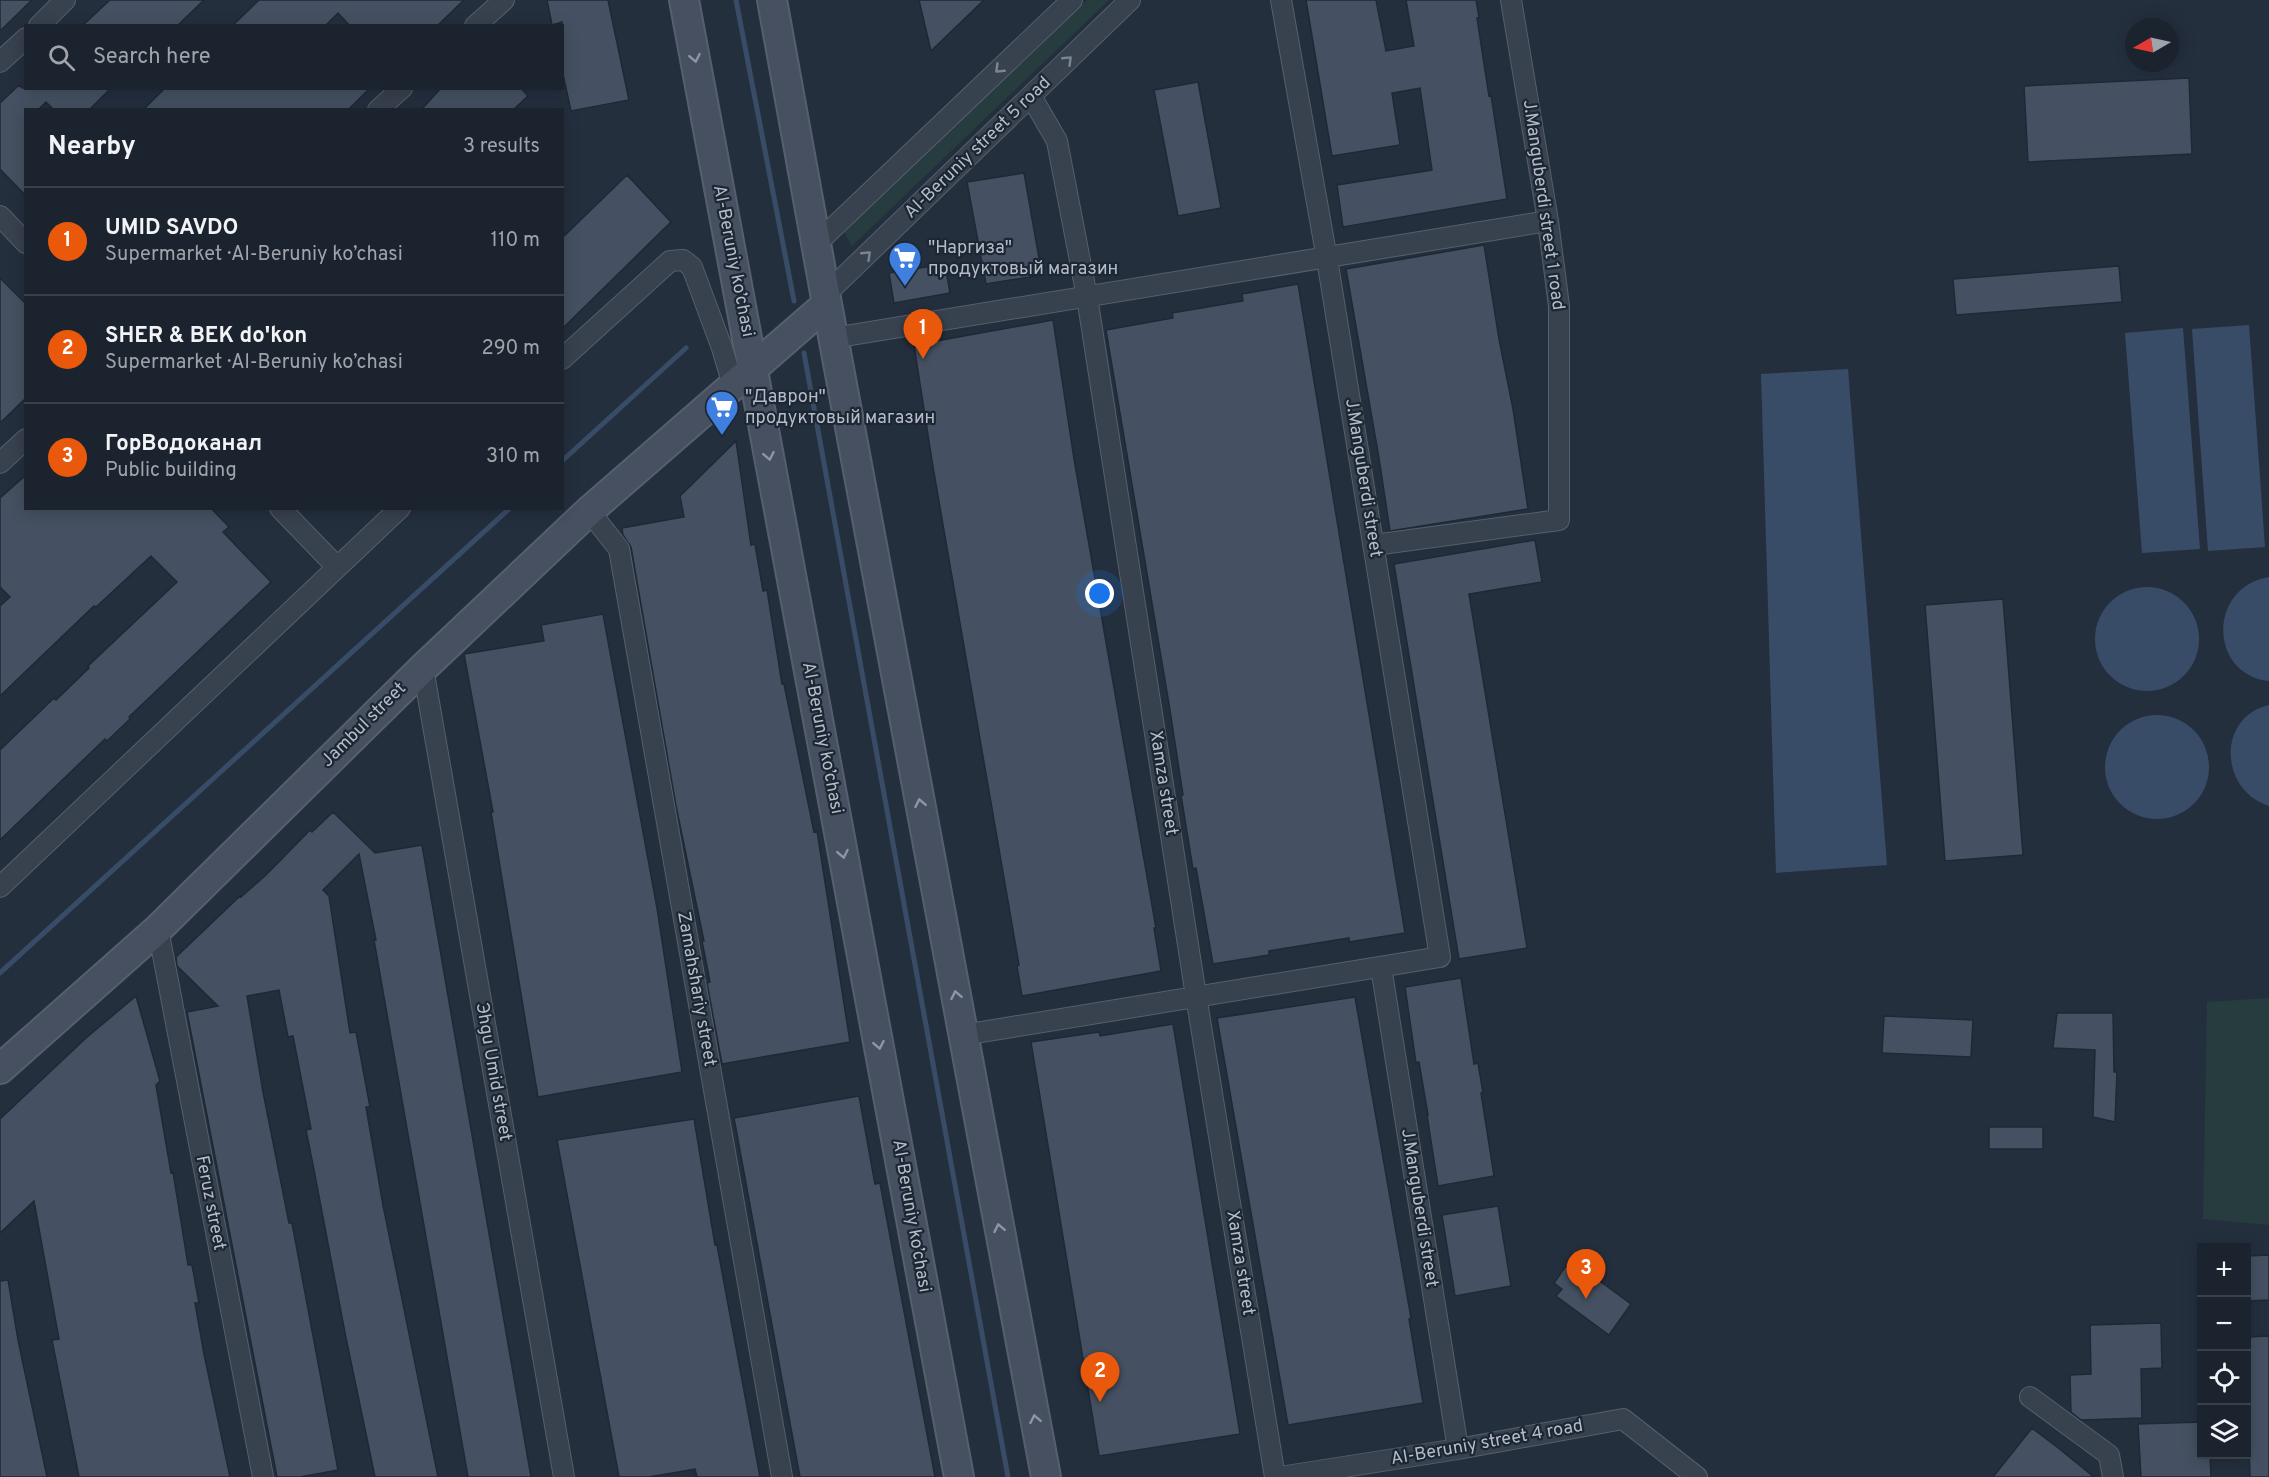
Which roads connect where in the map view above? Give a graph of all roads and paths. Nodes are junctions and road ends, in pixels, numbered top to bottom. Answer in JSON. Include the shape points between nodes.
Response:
{"nodes":[{"id":1,"x":65,"y":0,"type":"edge"},
{"id":2,"x":504,"y":0,"type":"edge"},
{"id":3,"x":684,"y":0,"type":"edge"},
{"id":4,"x":772,"y":0,"type":"edge"},
{"id":5,"x":1072,"y":0,"type":"edge"},
{"id":6,"x":1130,"y":0,"type":"edge"},
{"id":7,"x":1281,"y":0,"type":"edge"},
{"id":8,"x":1511,"y":0,"type":"edge"},
{"id":9,"x":41,"y":24,"type":"edge"},
{"id":10,"x":477,"y":24,"type":"edge"},
{"id":11,"x":24,"y":40,"type":"edge"},
{"id":12,"x":0,"y":62,"type":"edge"},
{"id":13,"x":400,"y":90,"type":"edge"},
{"id":14,"x":1030,"y":96,"type":"junction"},
{"id":15,"x":380,"y":108,"type":"edge"},
{"id":16,"x":0,"y":216,"type":"edge"},
{"id":17,"x":1548,"y":221,"type":"junction"},
{"id":18,"x":24,"y":241,"type":"edge"},
{"id":19,"x":816,"y":244,"type":"junction"},
{"id":20,"x":1328,"y":259,"type":"junction"},
{"id":21,"x":1087,"y":297,"type":"junction"},
{"id":22,"x":826,"y":300,"type":"junction"},
{"id":23,"x":833,"y":338,"type":"junction"},
{"id":24,"x":564,"y":357,"type":"edge"},
{"id":25,"x":742,"y":376,"type":"junction"},
{"id":26,"x":24,"y":441,"type":"edge"},
{"id":27,"x":0,"y":463,"type":"edge"},
{"id":28,"x":282,"y":510,"type":"edge"},
{"id":29,"x":398,"y":510,"type":"edge"},
{"id":30,"x":590,"y":511,"type":"junction"},
{"id":31,"x":1374,"y":545,"type":"junction"},
{"id":32,"x":337,"y":567,"type":"junction"},
{"id":33,"x":423,"y":668,"type":"junction"},
{"id":34,"x":0,"y":887,"type":"edge"},
{"id":35,"x":158,"y":929,"type":"junction"},
{"id":36,"x":1381,"y":967,"type":"junction"},
{"id":37,"x":1196,"y":996,"type":"junction"},
{"id":38,"x":963,"y":1035,"type":"junction"},
{"id":39,"x":0,"y":1069,"type":"edge"},
{"id":40,"x":2030,"y":1397,"type":"dead end"},
{"id":41,"x":1458,"y":1449,"type":"junction"},
{"id":42,"x":263,"y":1477,"type":"edge"},
{"id":43,"x":564,"y":1477,"type":"edge"},
{"id":44,"x":782,"y":1477,"type":"edge"},
{"id":45,"x":959,"y":1477,"type":"edge"},
{"id":46,"x":1046,"y":1477,"type":"edge"},
{"id":47,"x":1275,"y":1477,"type":"edge"},
{"id":48,"x":1280,"y":1477,"type":"edge"},
{"id":49,"x":1697,"y":1477,"type":"edge"},
{"id":50,"x":2113,"y":1477,"type":"edge"}],
"edges":[{"from":1,"to":9,"type":"street"},
{"from":2,"to":10,"type":"street"},
{"from":3,"to":25,"type":"main road","name":"Al-Beruniy ko’chasi","one_way":true},
{"from":4,"to":19,"type":"main road"},
{"from":5,"to":19,"type":"street","one_way":true},
{"from":14,"to":6,"type":"street","name":"Al-Beruniy street 5 road","one_way":true},
{"from":7,"to":20,"type":"street","name":"J.Manguberdi street"},
{"from":8,"to":17,"type":"street","name":"J.Manguberdi street 1 road"},
{"from":11,"to":12,"type":"street"},
{"from":13,"to":15,"type":"street"},
{"from":14,"to":21,"type":"street","name":"Xamza street","via":[[1057,141]]},
{"from":22,"to":14,"type":"street","name":"Al-Beruniy street 5 road","one_way":true},
{"from":16,"to":18,"type":"street"},
{"from":17,"to":20,"type":"street"},
{"from":17,"to":31,"type":"street","name":"J.Manguberdi street 1 road","via":[[1559,306],[1559,520]]},
{"from":19,"to":22,"type":"main road"},
{"from":20,"to":21,"type":"street"},
{"from":20,"to":31,"type":"street","name":"J.Manguberdi street"},
{"from":21,"to":23,"type":"street"},
{"from":21,"to":37,"type":"street","name":"Xamza street"},
{"from":22,"to":23,"type":"main road"},
{"from":22,"to":25,"type":"main road","name":"Jambul street"},
{"from":38,"to":23,"type":"main road","one_way":true},
{"from":24,"to":25,"type":"street","via":[[669,261],[683,260],[692,267],[722,348]]},
{"from":25,"to":30,"type":"main road","name":"Jambul street"},
{"from":25,"to":45,"type":"main road","name":"Al-Beruniy ko’chasi","one_way":true},
{"from":26,"to":27,"type":"street"},
{"from":28,"to":32,"type":"street"},
{"from":29,"to":32,"type":"street"},
{"from":30,"to":33,"type":"main road","name":"Jambul street"},
{"from":30,"to":44,"type":"street","name":"Zamahshariy street","via":[[619,549]]},
{"from":31,"to":36,"type":"street","name":"J.Manguberdi street","via":[[1440,957]]},
{"from":32,"to":34,"type":"street"},
{"from":33,"to":35,"type":"main road","name":"Jambul street"},
{"from":33,"to":43,"type":"street","name":"Эhgu Umid street"},
{"from":35,"to":39,"type":"main road","name":"Jambul street"},
{"from":35,"to":42,"type":"street","name":"Feruz street"},
{"from":36,"to":37,"type":"street"},
{"from":36,"to":41,"type":"street","name":"J.Manguberdi street"},
{"from":37,"to":38,"type":"street"},
{"from":37,"to":47,"type":"street","name":"Xamza street"},
{"from":46,"to":38,"type":"main road","one_way":true},
{"from":40,"to":50,"type":"street","via":[[2109,1455]]},
{"from":41,"to":48,"type":"street","name":"Al-Beruniy street 4 road"},
{"from":41,"to":49,"type":"street","name":"Al-Beruniy street 4 road","via":[[1623,1419]]}]}
